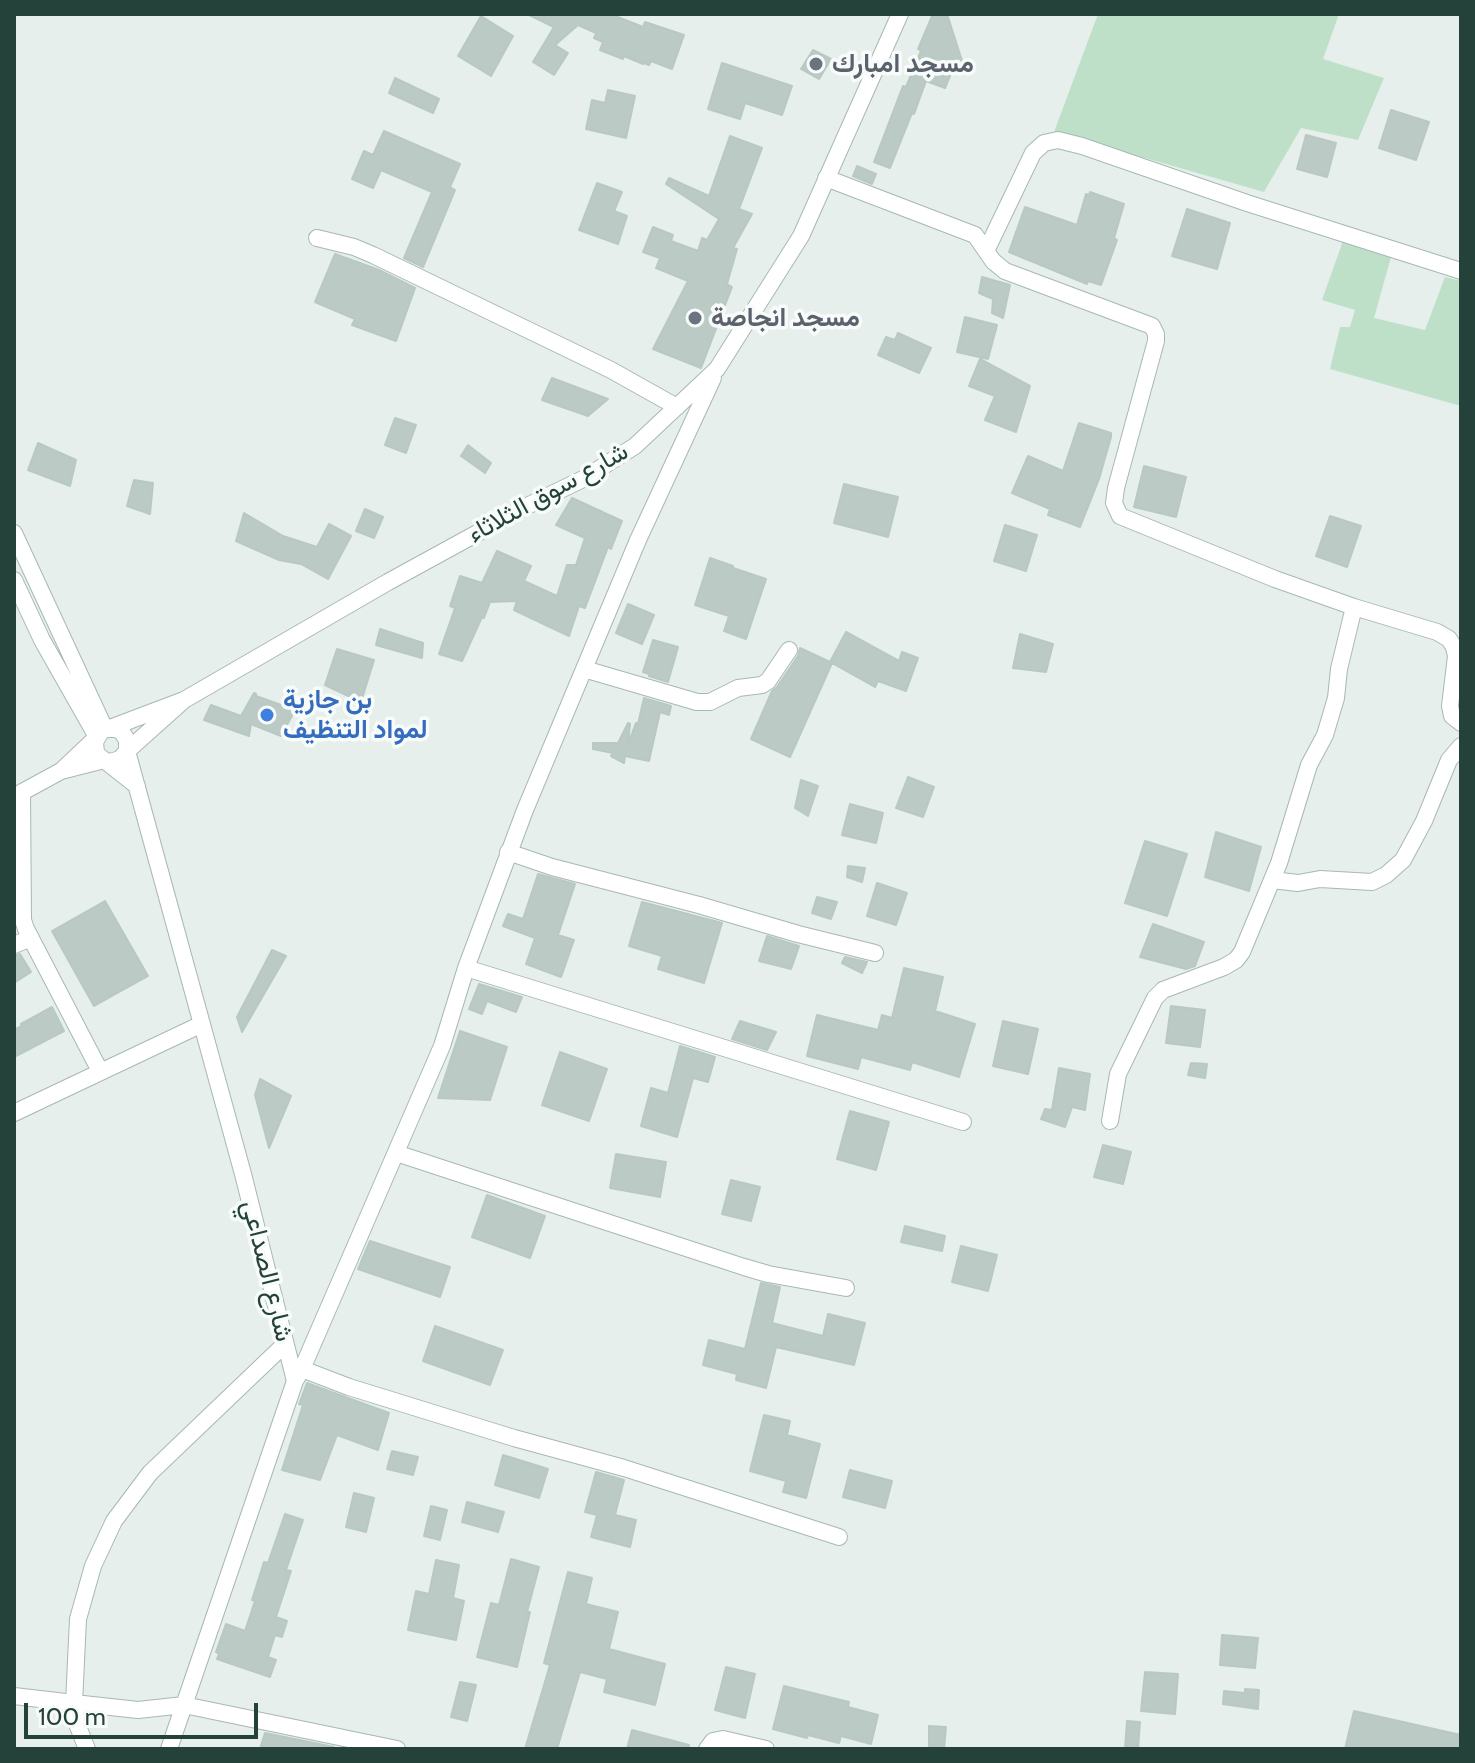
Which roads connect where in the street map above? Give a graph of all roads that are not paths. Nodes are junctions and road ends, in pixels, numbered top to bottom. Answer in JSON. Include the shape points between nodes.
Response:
{"nodes":[{"id":1,"x":900,"y":14,"type":"edge"},
{"id":2,"x":826,"y":178,"type":"junction"},
{"id":3,"x":317,"y":238,"type":"dead end"},
{"id":4,"x":986,"y":251,"type":"junction"},
{"id":5,"x":1461,"y":271,"type":"edge"},
{"id":6,"x":717,"y":369,"type":"junction"},
{"id":7,"x":677,"y":407,"type":"junction"},
{"id":8,"x":14,"y":533,"type":"edge"},
{"id":9,"x":14,"y":580,"type":"edge"},
{"id":10,"x":1354,"y":607,"type":"junction"},
{"id":11,"x":789,"y":650,"type":"dead end"},
{"id":12,"x":584,"y":669,"type":"junction"},
{"id":13,"x":184,"y":700,"type":"junction"},
{"id":14,"x":1461,"y":723,"type":"edge"},
{"id":15,"x":104,"y":731,"type":"junction"},
{"id":16,"x":1461,"y":746,"type":"edge"},
{"id":17,"x":127,"y":751,"type":"junction"},
{"id":18,"x":104,"y":760,"type":"junction"},
{"id":19,"x":61,"y":771,"type":"junction"},
{"id":20,"x":137,"y":786,"type":"junction"},
{"id":21,"x":18,"y":794,"type":"edge"},
{"id":22,"x":508,"y":852,"type":"junction"},
{"id":23,"x":1272,"y":880,"type":"junction"},
{"id":24,"x":31,"y":938,"type":"junction"},
{"id":25,"x":14,"y":945,"type":"edge"},
{"id":26,"x":875,"y":953,"type":"dead end"},
{"id":27,"x":466,"y":968,"type":"junction"},
{"id":28,"x":202,"y":1024,"type":"junction"},
{"id":29,"x":100,"y":1071,"type":"junction"},
{"id":30,"x":14,"y":1113,"type":"edge"},
{"id":31,"x":1110,"y":1121,"type":"dead end"},
{"id":32,"x":963,"y":1122,"type":"dead end"},
{"id":33,"x":396,"y":1153,"type":"junction"},
{"id":34,"x":846,"y":1288,"type":"dead end"},
{"id":35,"x":285,"y":1344,"type":"junction"},
{"id":36,"x":298,"y":1375,"type":"junction"},
{"id":37,"x":839,"y":1537,"type":"dead end"},
{"id":38,"x":14,"y":1696,"type":"edge"},
{"id":39,"x":74,"y":1703,"type":"junction"},
{"id":40,"x":184,"y":1705,"type":"junction"},
{"id":41,"x":87,"y":1749,"type":"edge"},
{"id":42,"x":169,"y":1749,"type":"edge"},
{"id":43,"x":397,"y":1749,"type":"edge"},
{"id":44,"x":707,"y":1749,"type":"edge"},
{"id":45,"x":766,"y":1749,"type":"edge"}],
"edges":[{"from":1,"to":2,"type":"street","name":"شارع سوق الثلاثاء"},
{"from":2,"to":4,"type":"street","via":[[975,235]]},
{"from":2,"to":6,"type":"street","name":"شارع سوق الثلاثاء","via":[[801,236]]},
{"from":3,"to":7,"type":"street","via":[[373,255]]},
{"from":4,"to":5,"type":"street","via":[[1033,153],[1058,140]]},
{"from":4,"to":10,"type":"street","via":[[1005,271],[1152,326],[1156,341],[1116,488],[1114,503],[1120,516]]},
{"from":6,"to":7,"type":"street","name":"شارع سوق الثلاثاء"},
{"from":6,"to":12,"type":"street"},
{"from":7,"to":13,"type":"street","name":"شارع سوق الثلاثاء","via":[[635,446],[583,479],[388,582]]},
{"from":8,"to":15,"type":"street"},
{"from":9,"to":15,"type":"street","via":[[48,651]]},
{"from":10,"to":14,"type":"street","via":[[1449,639],[1456,656],[1450,706]]},
{"from":10,"to":23,"type":"street","via":[[1325,735],[1309,765]]},
{"from":11,"to":12,"type":"street","via":[[762,685],[738,688],[710,702]]},
{"from":12,"to":22,"type":"street"},
{"from":13,"to":15,"type":"street"},
{"from":13,"to":17,"type":"street"},
{"from":15,"to":17,"type":"street","via":[[121,731]]},
{"from":15,"to":18,"type":"street","via":[[95,747]]},
{"from":15,"to":19,"type":"street"},
{"from":16,"to":23,"type":"street","via":[[1449,760],[1403,860],[1386,875],[1372,882]]},
{"from":17,"to":18,"type":"street","via":[[120,759]]},
{"from":17,"to":20,"type":"street","name":"شارع الصداعي"},
{"from":18,"to":19,"type":"street"},
{"from":18,"to":20,"type":"street"},
{"from":19,"to":21,"type":"street"},
{"from":20,"to":28,"type":"street","name":"شارع الصداعي"},
{"from":21,"to":24,"type":"street","via":[[23,920]]},
{"from":22,"to":26,"type":"street"},
{"from":22,"to":27,"type":"street"},
{"from":23,"to":31,"type":"street","via":[[1236,960],[1155,998],[1118,1074]]},
{"from":24,"to":25,"type":"street"},
{"from":24,"to":29,"type":"street"},
{"from":27,"to":32,"type":"street"},
{"from":27,"to":33,"type":"street","via":[[442,1046]]},
{"from":28,"to":29,"type":"street"},
{"from":28,"to":35,"type":"street","name":"شارع الصداعي"},
{"from":29,"to":30,"type":"street"},
{"from":33,"to":34,"type":"street","via":[[744,1267]]},
{"from":33,"to":36,"type":"street"},
{"from":35,"to":36,"type":"street","name":"شارع الصداعي"},
{"from":35,"to":39,"type":"street","via":[[150,1473],[114,1521],[93,1566],[78,1619]]},
{"from":36,"to":37,"type":"street","via":[[624,1468]]},
{"from":36,"to":40,"type":"street"},
{"from":38,"to":39,"type":"street"},
{"from":39,"to":40,"type":"street","via":[[138,1710]]},
{"from":39,"to":41,"type":"street"},
{"from":40,"to":42,"type":"street"},
{"from":40,"to":43,"type":"street"},
{"from":44,"to":45,"type":"street","via":[[723,1739]]}]}
